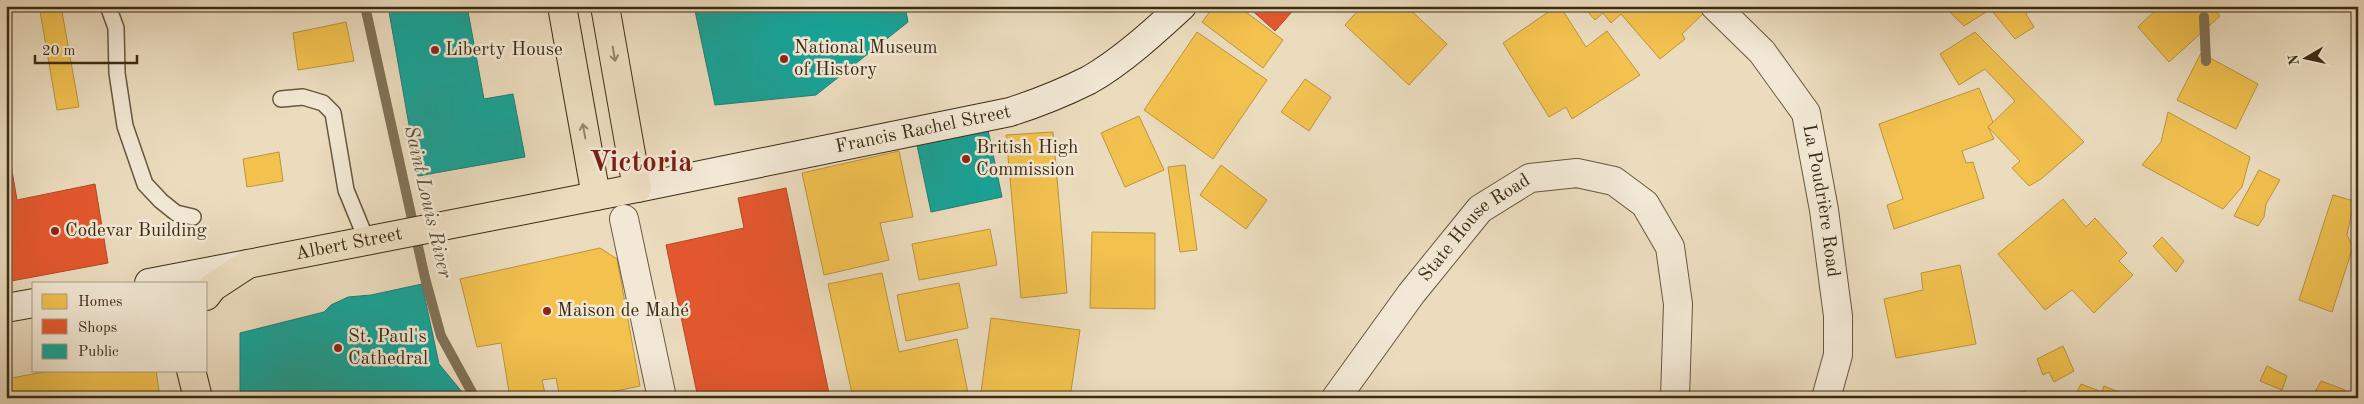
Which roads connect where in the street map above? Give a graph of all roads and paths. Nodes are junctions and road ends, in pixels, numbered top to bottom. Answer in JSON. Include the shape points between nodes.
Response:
{"nodes":[{"id":1,"x":108,"y":6,"type":"edge"},
{"id":2,"x":562,"y":6,"type":"edge"},
{"id":3,"x":605,"y":6,"type":"edge"},
{"id":4,"x":1182,"y":6,"type":"edge"},
{"id":5,"x":1715,"y":6,"type":"edge"},
{"id":6,"x":282,"y":99,"type":"dead end"},
{"id":7,"x":637,"y":188,"type":"junction"},
{"id":8,"x":596,"y":196,"type":"junction"},
{"id":9,"x":193,"y":217,"type":"dead end"},
{"id":10,"x":624,"y":219,"type":"junction"},
{"id":11,"x":379,"y":239,"type":"junction"},
{"id":12,"x":248,"y":264,"type":"junction"},
{"id":13,"x":154,"y":282,"type":"edge"},
{"id":14,"x":208,"y":293,"type":"edge"},
{"id":15,"x":32,"y":304,"type":"edge"},
{"id":16,"x":6,"y":308,"type":"edge"},
{"id":17,"x":192,"y":372,"type":"edge"},
{"id":18,"x":198,"y":398,"type":"edge"},
{"id":19,"x":662,"y":398,"type":"edge"},
{"id":20,"x":1336,"y":398,"type":"edge"},
{"id":21,"x":1676,"y":398,"type":"edge"},
{"id":22,"x":1826,"y":398,"type":"edge"}],
"edges":[{"from":1,"to":9,"type":"lane","via":[[116,28],[125,126],[145,184],[176,213]]},
{"from":8,"to":2,"type":"main road","one_way":true},
{"from":3,"to":7,"type":"main road","one_way":true},
{"from":4,"to":7,"type":"street","name":"Francis Rachel Street","via":[[1145,39],[1090,79],[1010,112]]},
{"from":5,"to":22,"type":"street","name":"La Poudrière Road","via":[[1762,52],[1806,113],[1824,210],[1838,316],[1838,355]]},
{"from":6,"to":11,"type":"lane","via":[[303,97],[323,103],[333,113],[346,190]]},
{"from":7,"to":8,"type":"main road","name":"Albert Street"},
{"from":7,"to":10,"type":"street"},
{"from":8,"to":10,"type":"street"},
{"from":8,"to":11,"type":"main road","name":"Albert Street"},
{"from":10,"to":19,"type":"street"},
{"from":11,"to":12,"type":"main road","name":"Albert Street"},
{"from":12,"to":13,"type":"street","name":"Albert Street"},
{"from":12,"to":14,"type":"main road"},
{"from":15,"to":16,"type":"street"},
{"from":17,"to":18,"type":"main road"},
{"from":20,"to":21,"type":"street","name":"State House Road","via":[[1412,294],[1480,209],[1530,178],[1577,173],[1614,180],[1645,204],[1670,247],[1678,304]]}]}
